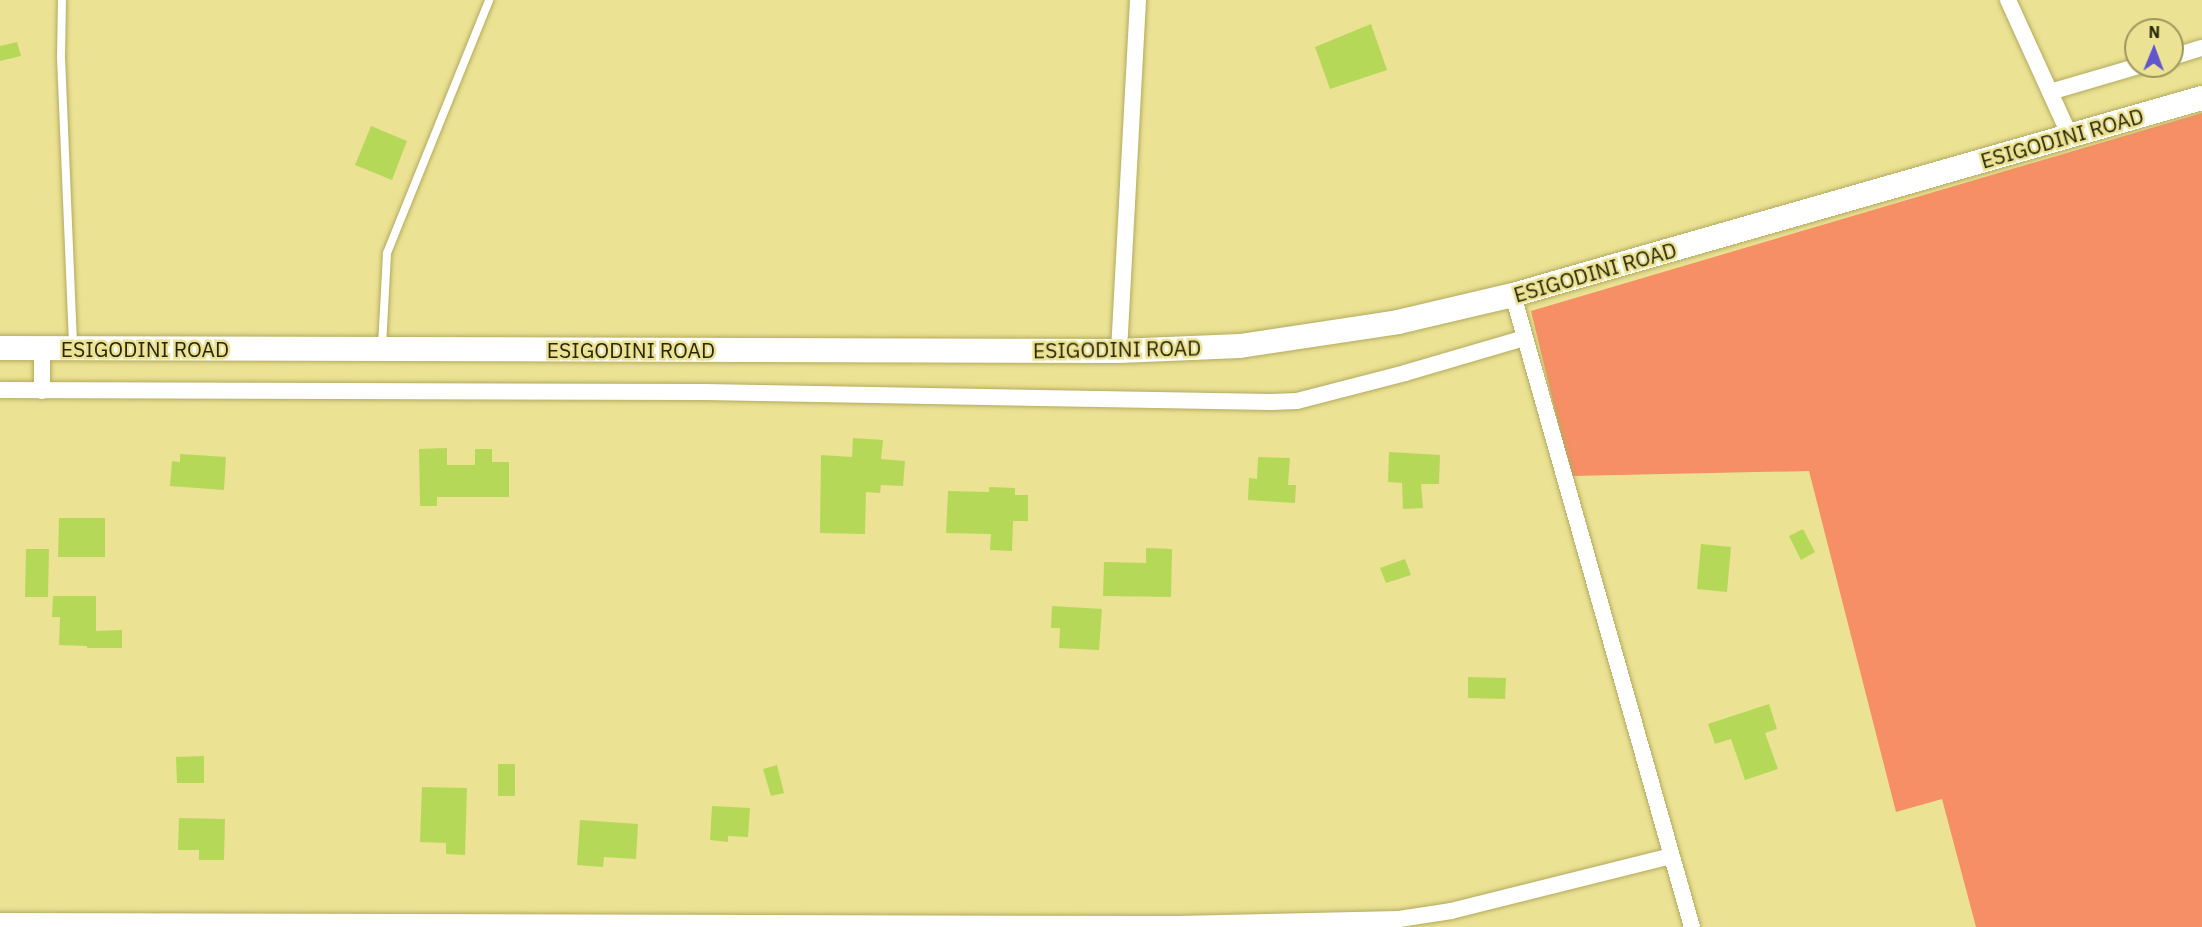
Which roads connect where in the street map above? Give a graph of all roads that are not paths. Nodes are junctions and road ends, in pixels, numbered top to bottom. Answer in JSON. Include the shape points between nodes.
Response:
{"nodes":[{"id":1,"x":62,"y":0,"type":"edge"},
{"id":2,"x":489,"y":0,"type":"edge"},
{"id":3,"x":1138,"y":0,"type":"edge"},
{"id":4,"x":2008,"y":0,"type":"edge"},
{"id":5,"x":2202,"y":48,"type":"edge"},
{"id":6,"x":2184,"y":53,"type":"edge"},
{"id":7,"x":2124,"y":70,"type":"edge"},
{"id":8,"x":2050,"y":92,"type":"junction"},
{"id":9,"x":2202,"y":98,"type":"edge"},
{"id":10,"x":2070,"y":136,"type":"junction"},
{"id":11,"x":1513,"y":295,"type":"junction"},
{"id":12,"x":1525,"y":338,"type":"junction"},
{"id":13,"x":0,"y":348,"type":"edge"},
{"id":14,"x":73,"y":348,"type":"junction"},
{"id":15,"x":42,"y":349,"type":"junction"},
{"id":16,"x":382,"y":350,"type":"junction"},
{"id":17,"x":1119,"y":351,"type":"junction"},
{"id":18,"x":0,"y":390,"type":"edge"},
{"id":19,"x":42,"y":391,"type":"junction"},
{"id":20,"x":1671,"y":856,"type":"junction"},
{"id":21,"x":0,"y":921,"type":"edge"},
{"id":22,"x":455,"y":924,"type":"edge"},
{"id":23,"x":1179,"y":925,"type":"edge"},
{"id":24,"x":1692,"y":927,"type":"edge"}],
"edges":[{"from":1,"to":14,"type":"lane"},
{"from":2,"to":16,"type":"lane","via":[[387,253]]},
{"from":3,"to":17,"type":"street"},
{"from":4,"to":8,"type":"street"},
{"from":5,"to":6,"type":"street"},
{"from":7,"to":8,"type":"street"},
{"from":8,"to":10,"type":"street"},
{"from":9,"to":10,"type":"main road","name":"ESIGODINI ROAD"},
{"from":10,"to":11,"type":"main road","name":"ESIGODINI ROAD"},
{"from":11,"to":12,"type":"street"},
{"from":11,"to":17,"type":"main road","name":"ESIGODINI ROAD","via":[[1295,340]]},
{"from":12,"to":19,"type":"street","via":[[1395,376],[1297,400],[1270,402],[704,392]]},
{"from":12,"to":20,"type":"street"},
{"from":13,"to":15,"type":"main road","name":"ESIGODINI ROAD"},
{"from":14,"to":15,"type":"main road","name":"ESIGODINI ROAD"},
{"from":14,"to":16,"type":"main road","name":"ESIGODINI ROAD"},
{"from":15,"to":19,"type":"street"},
{"from":16,"to":17,"type":"main road","name":"ESIGODINI ROAD"},
{"from":18,"to":19,"type":"street"},
{"from":20,"to":23,"type":"street","via":[[1423,916]]},
{"from":20,"to":24,"type":"street"},
{"from":21,"to":22,"type":"street"},
{"from":22,"to":23,"type":"street"}]}
